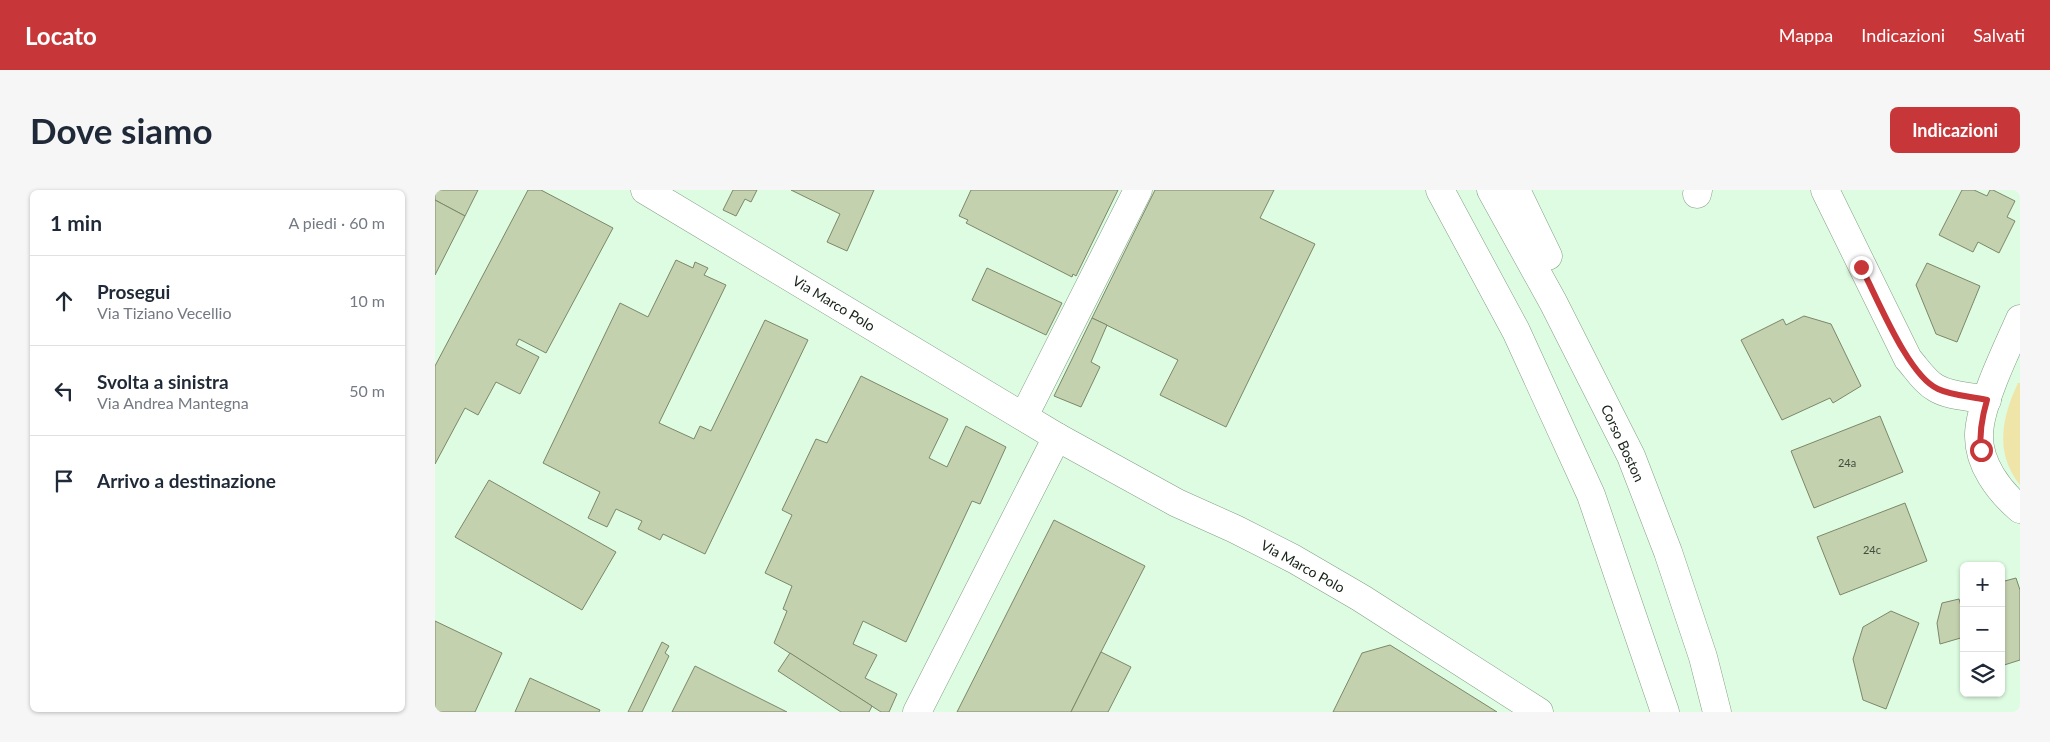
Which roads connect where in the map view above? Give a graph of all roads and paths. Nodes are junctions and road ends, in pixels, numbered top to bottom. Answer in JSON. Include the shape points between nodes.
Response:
{"nodes":[{"id":1,"x":645,"y":190,"type":"edge"},
{"id":2,"x":1138,"y":190,"type":"edge"},
{"id":3,"x":1441,"y":190,"type":"edge"},
{"id":4,"x":1491,"y":190,"type":"edge"},
{"id":5,"x":1515,"y":190,"type":"edge"},
{"id":6,"x":1825,"y":190,"type":"edge"},
{"id":7,"x":2019,"y":325,"type":"edge"},
{"id":8,"x":1987,"y":400,"type":"junction"},
{"id":9,"x":1024,"y":416,"type":"junction"},
{"id":10,"x":1057,"y":437,"type":"junction"},
{"id":11,"x":1631,"y":456,"type":"junction"},
{"id":12,"x":2020,"y":509,"type":"edge"},
{"id":13,"x":917,"y":712,"type":"edge"},
{"id":14,"x":1539,"y":712,"type":"edge"},
{"id":15,"x":1665,"y":712,"type":"edge"},
{"id":16,"x":1717,"y":712,"type":"edge"}],
"edges":[{"from":1,"to":9,"type":"main road","name":"Via Marco Polo"},
{"from":2,"to":9,"type":"main road"},
{"from":3,"to":15,"type":"main road","via":[[1516,331],[1591,495]]},
{"from":4,"to":11,"type":"main road","name":"Corso Boston","via":[[1553,302]]},
{"from":5,"to":11,"type":"main road","via":[[1586,331]]},
{"from":6,"to":8,"type":"main road","via":[[1908,359],[1937,389]]},
{"from":7,"to":8,"type":"main road"},
{"from":8,"to":12,"type":"main road","via":[[1980,427],[1981,450],[1995,483]]},
{"from":9,"to":10,"type":"main road","name":"Via Marco Polo"},
{"from":10,"to":13,"type":"main road"},
{"from":10,"to":14,"type":"main road","name":"Via Marco Polo","via":[[1361,598]]},
{"from":11,"to":16,"type":"main road","name":"Corso Boston","via":[[1668,552],[1703,657]]}]}
